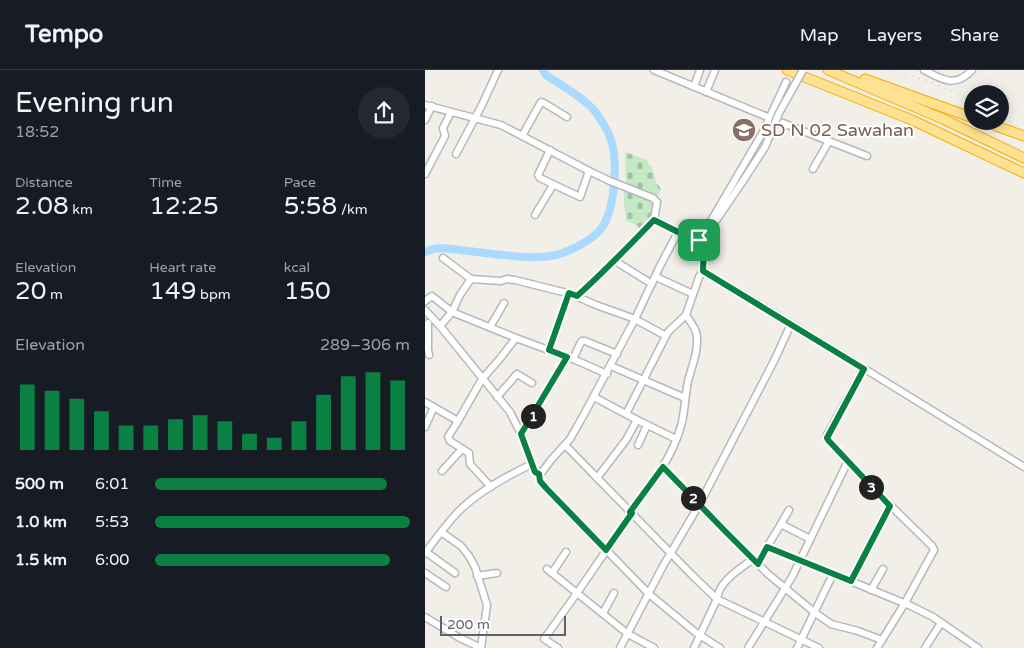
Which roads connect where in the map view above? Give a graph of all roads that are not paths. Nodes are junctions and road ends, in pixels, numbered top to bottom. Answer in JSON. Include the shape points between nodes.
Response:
{"nodes":[{"id":1,"x":497,"y":70,"type":"edge"},
{"id":2,"x":654,"y":70,"type":"edge"},
{"id":3,"x":700,"y":70,"type":"edge"},
{"id":4,"x":715,"y":70,"type":"edge"},
{"id":5,"x":787,"y":70,"type":"edge"},
{"id":6,"x":803,"y":70,"type":"edge"},
{"id":7,"x":828,"y":70,"type":"edge"},
{"id":8,"x":924,"y":70,"type":"edge"},
{"id":9,"x":972,"y":70,"type":"edge"},
{"id":10,"x":786,"y":82,"type":"dead end"},
{"id":11,"x":694,"y":87,"type":"junction"},
{"id":12,"x":706,"y":92,"type":"junction"},
{"id":13,"x":428,"y":106,"type":"edge"},
{"id":14,"x":449,"y":114,"type":"dead end"},
{"id":15,"x":964,"y":115,"type":"edge"},
{"id":16,"x":567,"y":117,"type":"dead end"},
{"id":17,"x":476,"y":118,"type":"junction"},
{"id":18,"x":770,"y":118,"type":"junction"},
{"id":19,"x":425,"y":120,"type":"edge"},
{"id":20,"x":1007,"y":130,"type":"edge"},
{"id":21,"x":522,"y":136,"type":"junction"},
{"id":22,"x":1024,"y":136,"type":"edge"},
{"id":23,"x":829,"y":141,"type":"junction"},
{"id":24,"x":550,"y":150,"type":"junction"},
{"id":25,"x":455,"y":154,"type":"dead end"},
{"id":26,"x":867,"y":156,"type":"dead end"},
{"id":27,"x":1024,"y":158,"type":"edge"},
{"id":28,"x":813,"y":169,"type":"dead end"},
{"id":29,"x":589,"y":171,"type":"junction"},
{"id":30,"x":1024,"y":172,"type":"edge"},
{"id":31,"x":425,"y":174,"type":"edge"},
{"id":32,"x":553,"y":185,"type":"junction"},
{"id":33,"x":535,"y":215,"type":"dead end"},
{"id":34,"x":654,"y":220,"type":"junction"},
{"id":35,"x":678,"y":232,"type":"junction"},
{"id":36,"x":701,"y":240,"type":"junction"},
{"id":37,"x":443,"y":258,"type":"dead end"},
{"id":38,"x":615,"y":262,"type":"junction"},
{"id":39,"x":703,"y":271,"type":"junction"},
{"id":40,"x":471,"y":280,"type":"junction"},
{"id":41,"x":654,"y":281,"type":"junction"},
{"id":42,"x":569,"y":293,"type":"junction"},
{"id":43,"x":693,"y":294,"type":"junction"},
{"id":44,"x":577,"y":296,"type":"junction"},
{"id":45,"x":425,"y":301,"type":"edge"},
{"id":46,"x":504,"y":303,"type":"dead end"},
{"id":47,"x":452,"y":312,"type":"junction"},
{"id":48,"x":686,"y":315,"type":"junction"},
{"id":49,"x":427,"y":318,"type":"edge"},
{"id":50,"x":635,"y":320,"type":"junction"},
{"id":51,"x":791,"y":324,"type":"junction"},
{"id":52,"x":440,"y":326,"type":"junction"},
{"id":53,"x":490,"y":327,"type":"junction"},
{"id":54,"x":666,"y":336,"type":"junction"},
{"id":55,"x":516,"y":338,"type":"junction"},
{"id":56,"x":549,"y":350,"type":"junction"},
{"id":57,"x":617,"y":354,"type":"junction"},
{"id":58,"x":429,"y":355,"type":"dead end"},
{"id":59,"x":570,"y":358,"type":"junction"},
{"id":60,"x":611,"y":366,"type":"junction"},
{"id":61,"x":864,"y":369,"type":"junction"},
{"id":62,"x":607,"y":374,"type":"junction"},
{"id":63,"x":482,"y":379,"type":"junction"},
{"id":64,"x":644,"y":381,"type":"junction"},
{"id":65,"x":532,"y":383,"type":"dead end"},
{"id":66,"x":497,"y":397,"type":"junction"},
{"id":67,"x":594,"y":397,"type":"junction"},
{"id":68,"x":685,"y":398,"type":"junction"},
{"id":69,"x":425,"y":402,"type":"edge"},
{"id":70,"x":434,"y":407,"type":"junction"},
{"id":71,"x":627,"y":414,"type":"junction"},
{"id":72,"x":637,"y":420,"type":"junction"},
{"id":73,"x":458,"y":421,"type":"junction"},
{"id":74,"x":647,"y":425,"type":"junction"},
{"id":75,"x":425,"y":427,"type":"edge"},
{"id":76,"x":521,"y":434,"type":"junction"},
{"id":77,"x":676,"y":439,"type":"junction"},
{"id":78,"x":565,"y":445,"type":"junction"},
{"id":79,"x":638,"y":445,"type":"dead end"},
{"id":80,"x":461,"y":449,"type":"junction"},
{"id":81,"x":848,"y":462,"type":"junction"},
{"id":82,"x":532,"y":464,"type":"junction"},
{"id":83,"x":663,"y":467,"type":"junction"},
{"id":84,"x":1024,"y":467,"type":"edge"},
{"id":85,"x":442,"y":472,"type":"dead end"},
{"id":86,"x":539,"y":474,"type":"junction"},
{"id":87,"x":597,"y":478,"type":"junction"},
{"id":88,"x":491,"y":487,"type":"junction"},
{"id":89,"x":699,"y":505,"type":"junction"},
{"id":90,"x":890,"y":506,"type":"junction"},
{"id":91,"x":789,"y":510,"type":"dead end"},
{"id":92,"x":631,"y":513,"type":"junction"},
{"id":93,"x":781,"y":524,"type":"junction"},
{"id":94,"x":441,"y":532,"type":"junction"},
{"id":95,"x":810,"y":539,"type":"junction"},
{"id":96,"x":767,"y":547,"type":"junction"},
{"id":97,"x":606,"y":550,"type":"junction"},
{"id":98,"x":566,"y":552,"type":"dead end"},
{"id":99,"x":425,"y":553,"type":"edge"},
{"id":100,"x":671,"y":553,"type":"junction"},
{"id":101,"x":800,"y":560,"type":"junction"},
{"id":102,"x":755,"y":561,"type":"junction"},
{"id":103,"x":883,"y":569,"type":"dead end"},
{"id":104,"x":425,"y":573,"type":"edge"},
{"id":105,"x":455,"y":573,"type":"dead end"},
{"id":106,"x":497,"y":573,"type":"dead end"},
{"id":107,"x":833,"y":574,"type":"junction"},
{"id":108,"x":477,"y":576,"type":"junction"},
{"id":109,"x":851,"y":581,"type":"junction"},
{"id":110,"x":446,"y":588,"type":"dead end"},
{"id":111,"x":784,"y":588,"type":"junction"},
{"id":112,"x":871,"y":590,"type":"junction"},
{"id":113,"x":577,"y":593,"type":"junction"},
{"id":114,"x":614,"y":593,"type":"dead end"},
{"id":115,"x":649,"y":594,"type":"junction"},
{"id":116,"x":717,"y":599,"type":"junction"},
{"id":117,"x":905,"y":603,"type":"junction"},
{"id":118,"x":814,"y":612,"type":"junction"},
{"id":119,"x":603,"y":613,"type":"junction"},
{"id":120,"x":425,"y":616,"type":"edge"},
{"id":121,"x":765,"y":622,"type":"junction"},
{"id":122,"x":941,"y":623,"type":"junction"},
{"id":123,"x":628,"y":634,"type":"junction"},
{"id":124,"x":700,"y":636,"type":"junction"},
{"id":125,"x":801,"y":640,"type":"junction"},
{"id":126,"x":882,"y":640,"type":"junction"},
{"id":127,"x":481,"y":648,"type":"edge"},
{"id":128,"x":558,"y":648,"type":"edge"},
{"id":129,"x":619,"y":648,"type":"edge"},
{"id":130,"x":654,"y":648,"type":"edge"},
{"id":131,"x":694,"y":648,"type":"edge"},
{"id":132,"x":720,"y":648,"type":"edge"},
{"id":133,"x":748,"y":648,"type":"edge"},
{"id":134,"x":797,"y":648,"type":"edge"},
{"id":135,"x":819,"y":648,"type":"edge"},
{"id":136,"x":877,"y":648,"type":"edge"},
{"id":137,"x":925,"y":648,"type":"edge"},
{"id":138,"x":978,"y":648,"type":"edge"}],
"edges":[{"from":1,"to":17,"type":"street"},
{"from":2,"to":11,"type":"street"},
{"from":3,"to":11,"type":"street"},
{"from":4,"to":12,"type":"street"},
{"from":5,"to":30,"type":"highway","via":[[913,120]]},
{"from":6,"to":36,"type":"street","bridge":true,"via":[[765,147]]},
{"from":7,"to":15,"type":"highway","via":[[860,77]]},
{"from":7,"to":27,"type":"highway","via":[[943,118]]},
{"from":8,"to":9,"type":"street","via":[[945,80],[956,80]]},
{"from":10,"to":18,"type":"street"},
{"from":11,"to":12,"type":"street"},
{"from":12,"to":18,"type":"street"},
{"from":13,"to":17,"type":"street"},
{"from":13,"to":19,"type":"street"},
{"from":14,"to":31,"type":"street","via":[[443,129],[445,136]]},
{"from":16,"to":21,"type":"street","via":[[541,102]]},
{"from":17,"to":21,"type":"street","via":[[501,125]]},
{"from":17,"to":25,"type":"street"},
{"from":18,"to":23,"type":"street"},
{"from":18,"to":36,"type":"street"},
{"from":20,"to":22,"type":"highway"},
{"from":21,"to":24,"type":"street"},
{"from":23,"to":26,"type":"street"},
{"from":23,"to":28,"type":"street"},
{"from":24,"to":29,"type":"street"},
{"from":24,"to":32,"type":"street","via":[[538,176]]},
{"from":29,"to":32,"type":"street","via":[[580,197]]},
{"from":29,"to":34,"type":"street","via":[[656,200]]},
{"from":32,"to":33,"type":"street"},
{"from":34,"to":35,"type":"street"},
{"from":34,"to":38,"type":"street"},
{"from":35,"to":36,"type":"street"},
{"from":35,"to":41,"type":"street"},
{"from":36,"to":39,"type":"street"},
{"from":37,"to":40,"type":"street"},
{"from":38,"to":41,"type":"street"},
{"from":38,"to":44,"type":"street"},
{"from":39,"to":43,"type":"street"},
{"from":39,"to":51,"type":"street"},
{"from":40,"to":42,"type":"street","via":[[515,280]]},
{"from":40,"to":47,"type":"street"},
{"from":41,"to":43,"type":"street"},
{"from":41,"to":50,"type":"street"},
{"from":42,"to":44,"type":"street"},
{"from":42,"to":56,"type":"street"},
{"from":43,"to":48,"type":"street"},
{"from":44,"to":50,"type":"street"},
{"from":45,"to":47,"type":"street","via":[[432,296]]},
{"from":46,"to":53,"type":"street"},
{"from":47,"to":52,"type":"street"},
{"from":47,"to":53,"type":"street"},
{"from":48,"to":54,"type":"street","via":[[670,328]]},
{"from":48,"to":68,"type":"street","via":[[696,331],[697,342]]},
{"from":49,"to":52,"type":"street"},
{"from":49,"to":58,"type":"street"},
{"from":50,"to":54,"type":"street"},
{"from":50,"to":57,"type":"street"},
{"from":51,"to":61,"type":"street"},
{"from":51,"to":89,"type":"street"},
{"from":52,"to":63,"type":"street"},
{"from":53,"to":55,"type":"street"},
{"from":54,"to":64,"type":"street"},
{"from":55,"to":56,"type":"street"},
{"from":55,"to":63,"type":"street"},
{"from":56,"to":59,"type":"street"},
{"from":57,"to":59,"type":"street","via":[[582,341]]},
{"from":57,"to":60,"type":"street"},
{"from":59,"to":62,"type":"street"},
{"from":59,"to":76,"type":"street"},
{"from":60,"to":62,"type":"street"},
{"from":60,"to":64,"type":"street"},
{"from":61,"to":81,"type":"street","via":[[827,437]]},
{"from":61,"to":84,"type":"street"},
{"from":62,"to":67,"type":"street"},
{"from":63,"to":66,"type":"street"},
{"from":63,"to":73,"type":"street"},
{"from":64,"to":68,"type":"street"},
{"from":64,"to":71,"type":"street"},
{"from":65,"to":66,"type":"street","via":[[517,374]]},
{"from":66,"to":76,"type":"street","via":[[510,412]]},
{"from":67,"to":71,"type":"street"},
{"from":67,"to":78,"type":"street"},
{"from":68,"to":77,"type":"street","via":[[684,416]]},
{"from":69,"to":70,"type":"street"},
{"from":70,"to":73,"type":"street"},
{"from":70,"to":75,"type":"street"},
{"from":71,"to":72,"type":"street"},
{"from":72,"to":74,"type":"street"},
{"from":72,"to":87,"type":"street"},
{"from":73,"to":80,"type":"street","via":[[448,438]]},
{"from":74,"to":77,"type":"street"},
{"from":74,"to":79,"type":"street"},
{"from":76,"to":82,"type":"street"},
{"from":77,"to":83,"type":"street"},
{"from":78,"to":86,"type":"street"},
{"from":78,"to":87,"type":"street"},
{"from":80,"to":85,"type":"street"},
{"from":80,"to":88,"type":"street","via":[[469,453],[470,464]]},
{"from":81,"to":90,"type":"street"},
{"from":81,"to":95,"type":"street"},
{"from":82,"to":86,"type":"street"},
{"from":82,"to":88,"type":"street"},
{"from":83,"to":89,"type":"street"},
{"from":83,"to":92,"type":"street"},
{"from":86,"to":97,"type":"street","via":[[546,488]]},
{"from":87,"to":92,"type":"street"},
{"from":88,"to":94,"type":"street","via":[[457,512]]},
{"from":89,"to":100,"type":"street"},
{"from":89,"to":102,"type":"street"},
{"from":90,"to":109,"type":"street"},
{"from":90,"to":117,"type":"street","via":[[935,550]]},
{"from":91,"to":93,"type":"street"},
{"from":92,"to":97,"type":"street"},
{"from":92,"to":100,"type":"street"},
{"from":93,"to":95,"type":"street"},
{"from":93,"to":96,"type":"street"},
{"from":94,"to":99,"type":"street"},
{"from":94,"to":108,"type":"street","via":[[461,546],[474,564]]},
{"from":95,"to":101,"type":"street"},
{"from":96,"to":101,"type":"street"},
{"from":96,"to":102,"type":"street"},
{"from":97,"to":113,"type":"street"},
{"from":97,"to":115,"type":"street"},
{"from":98,"to":113,"type":"street","via":[[550,571]]},
{"from":99,"to":105,"type":"street"},
{"from":100,"to":115,"type":"street"},
{"from":100,"to":116,"type":"street"},
{"from":101,"to":107,"type":"street"},
{"from":101,"to":111,"type":"street"},
{"from":102,"to":111,"type":"street"},
{"from":102,"to":116,"type":"street","via":[[729,578]]},
{"from":103,"to":112,"type":"street"},
{"from":104,"to":110,"type":"street"},
{"from":106,"to":108,"type":"street"},
{"from":107,"to":109,"type":"street"},
{"from":107,"to":118,"type":"street"},
{"from":108,"to":127,"type":"street","via":[[487,606]]},
{"from":109,"to":112,"type":"street"},
{"from":111,"to":118,"type":"street"},
{"from":111,"to":121,"type":"street"},
{"from":112,"to":117,"type":"street"},
{"from":113,"to":119,"type":"street"},
{"from":113,"to":128,"type":"street","via":[[544,639]]},
{"from":114,"to":119,"type":"street"},
{"from":115,"to":123,"type":"street"},
{"from":115,"to":124,"type":"street"},
{"from":116,"to":121,"type":"street"},
{"from":116,"to":124,"type":"street"},
{"from":117,"to":122,"type":"street"},
{"from":117,"to":126,"type":"street"},
{"from":118,"to":125,"type":"street"},
{"from":118,"to":126,"type":"street","via":[[831,624]]},
{"from":119,"to":123,"type":"street"},
{"from":120,"to":127,"type":"street","via":[[458,638]]},
{"from":121,"to":125,"type":"street"},
{"from":121,"to":133,"type":"street"},
{"from":122,"to":137,"type":"street"},
{"from":122,"to":138,"type":"street"},
{"from":123,"to":129,"type":"street"},
{"from":123,"to":130,"type":"street"},
{"from":124,"to":131,"type":"street"},
{"from":124,"to":132,"type":"street"},
{"from":125,"to":134,"type":"street"},
{"from":125,"to":135,"type":"street"},
{"from":126,"to":136,"type":"street"}]}
